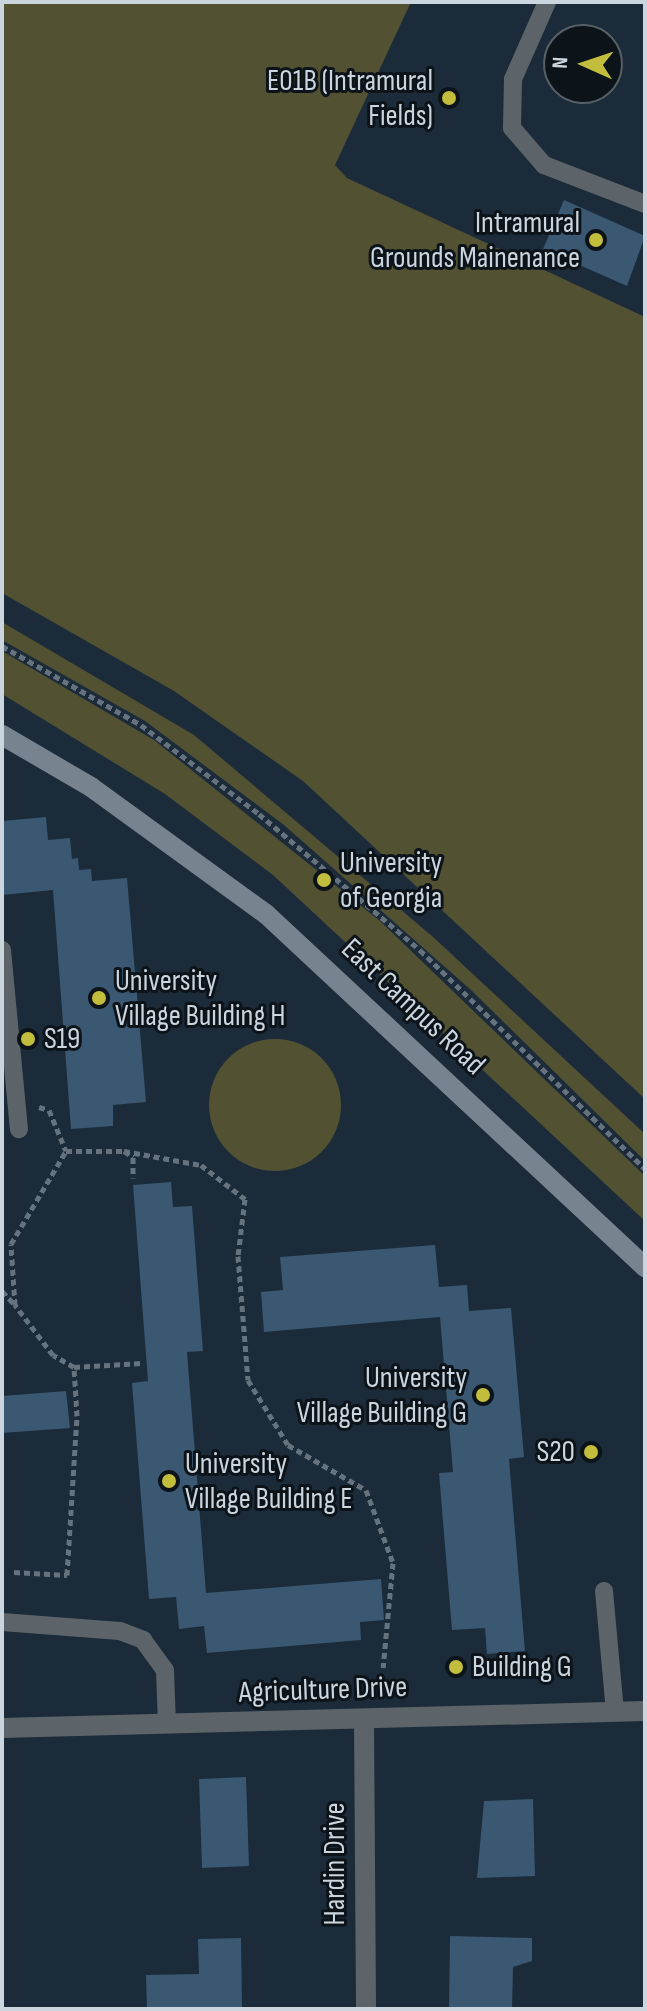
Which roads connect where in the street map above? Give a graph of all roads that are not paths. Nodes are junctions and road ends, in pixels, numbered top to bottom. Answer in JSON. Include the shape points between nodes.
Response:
{"nodes":[{"id":1,"x":547,"y":2,"type":"edge"},
{"id":2,"x":645,"y":204,"type":"edge"},
{"id":3,"x":2,"y":735,"type":"edge"},
{"id":4,"x":2,"y":950,"type":"edge"},
{"id":5,"x":19,"y":1129,"type":"dead end"},
{"id":6,"x":645,"y":1267,"type":"edge"},
{"id":7,"x":604,"y":1591,"type":"dead end"},
{"id":8,"x":2,"y":1622,"type":"edge"},
{"id":9,"x":615,"y":1711,"type":"junction"},
{"id":10,"x":645,"y":1711,"type":"edge"},
{"id":11,"x":364,"y":1719,"type":"junction"},
{"id":12,"x":167,"y":1724,"type":"junction"},
{"id":13,"x":2,"y":1728,"type":"edge"},
{"id":14,"x":366,"y":2009,"type":"edge"}],
"edges":[{"from":1,"to":2,"type":"lane","via":[[513,79],[512,128],[544,165]]},
{"from":3,"to":6,"type":"main road","name":"East Campus Road","via":[[91,787],[266,914]]},
{"from":4,"to":5,"type":"lane"},
{"from":7,"to":9,"type":"lane"},
{"from":8,"to":12,"type":"lane","via":[[120,1631],[143,1640],[165,1670]]},
{"from":9,"to":10,"type":"street","name":"Agriculture Drive"},
{"from":9,"to":11,"type":"street","name":"Agriculture Drive"},
{"from":11,"to":12,"type":"street","name":"Agriculture Drive"},
{"from":11,"to":14,"type":"street","name":"Hardin Drive"},
{"from":12,"to":13,"type":"street","name":"Agriculture Drive"}]}
